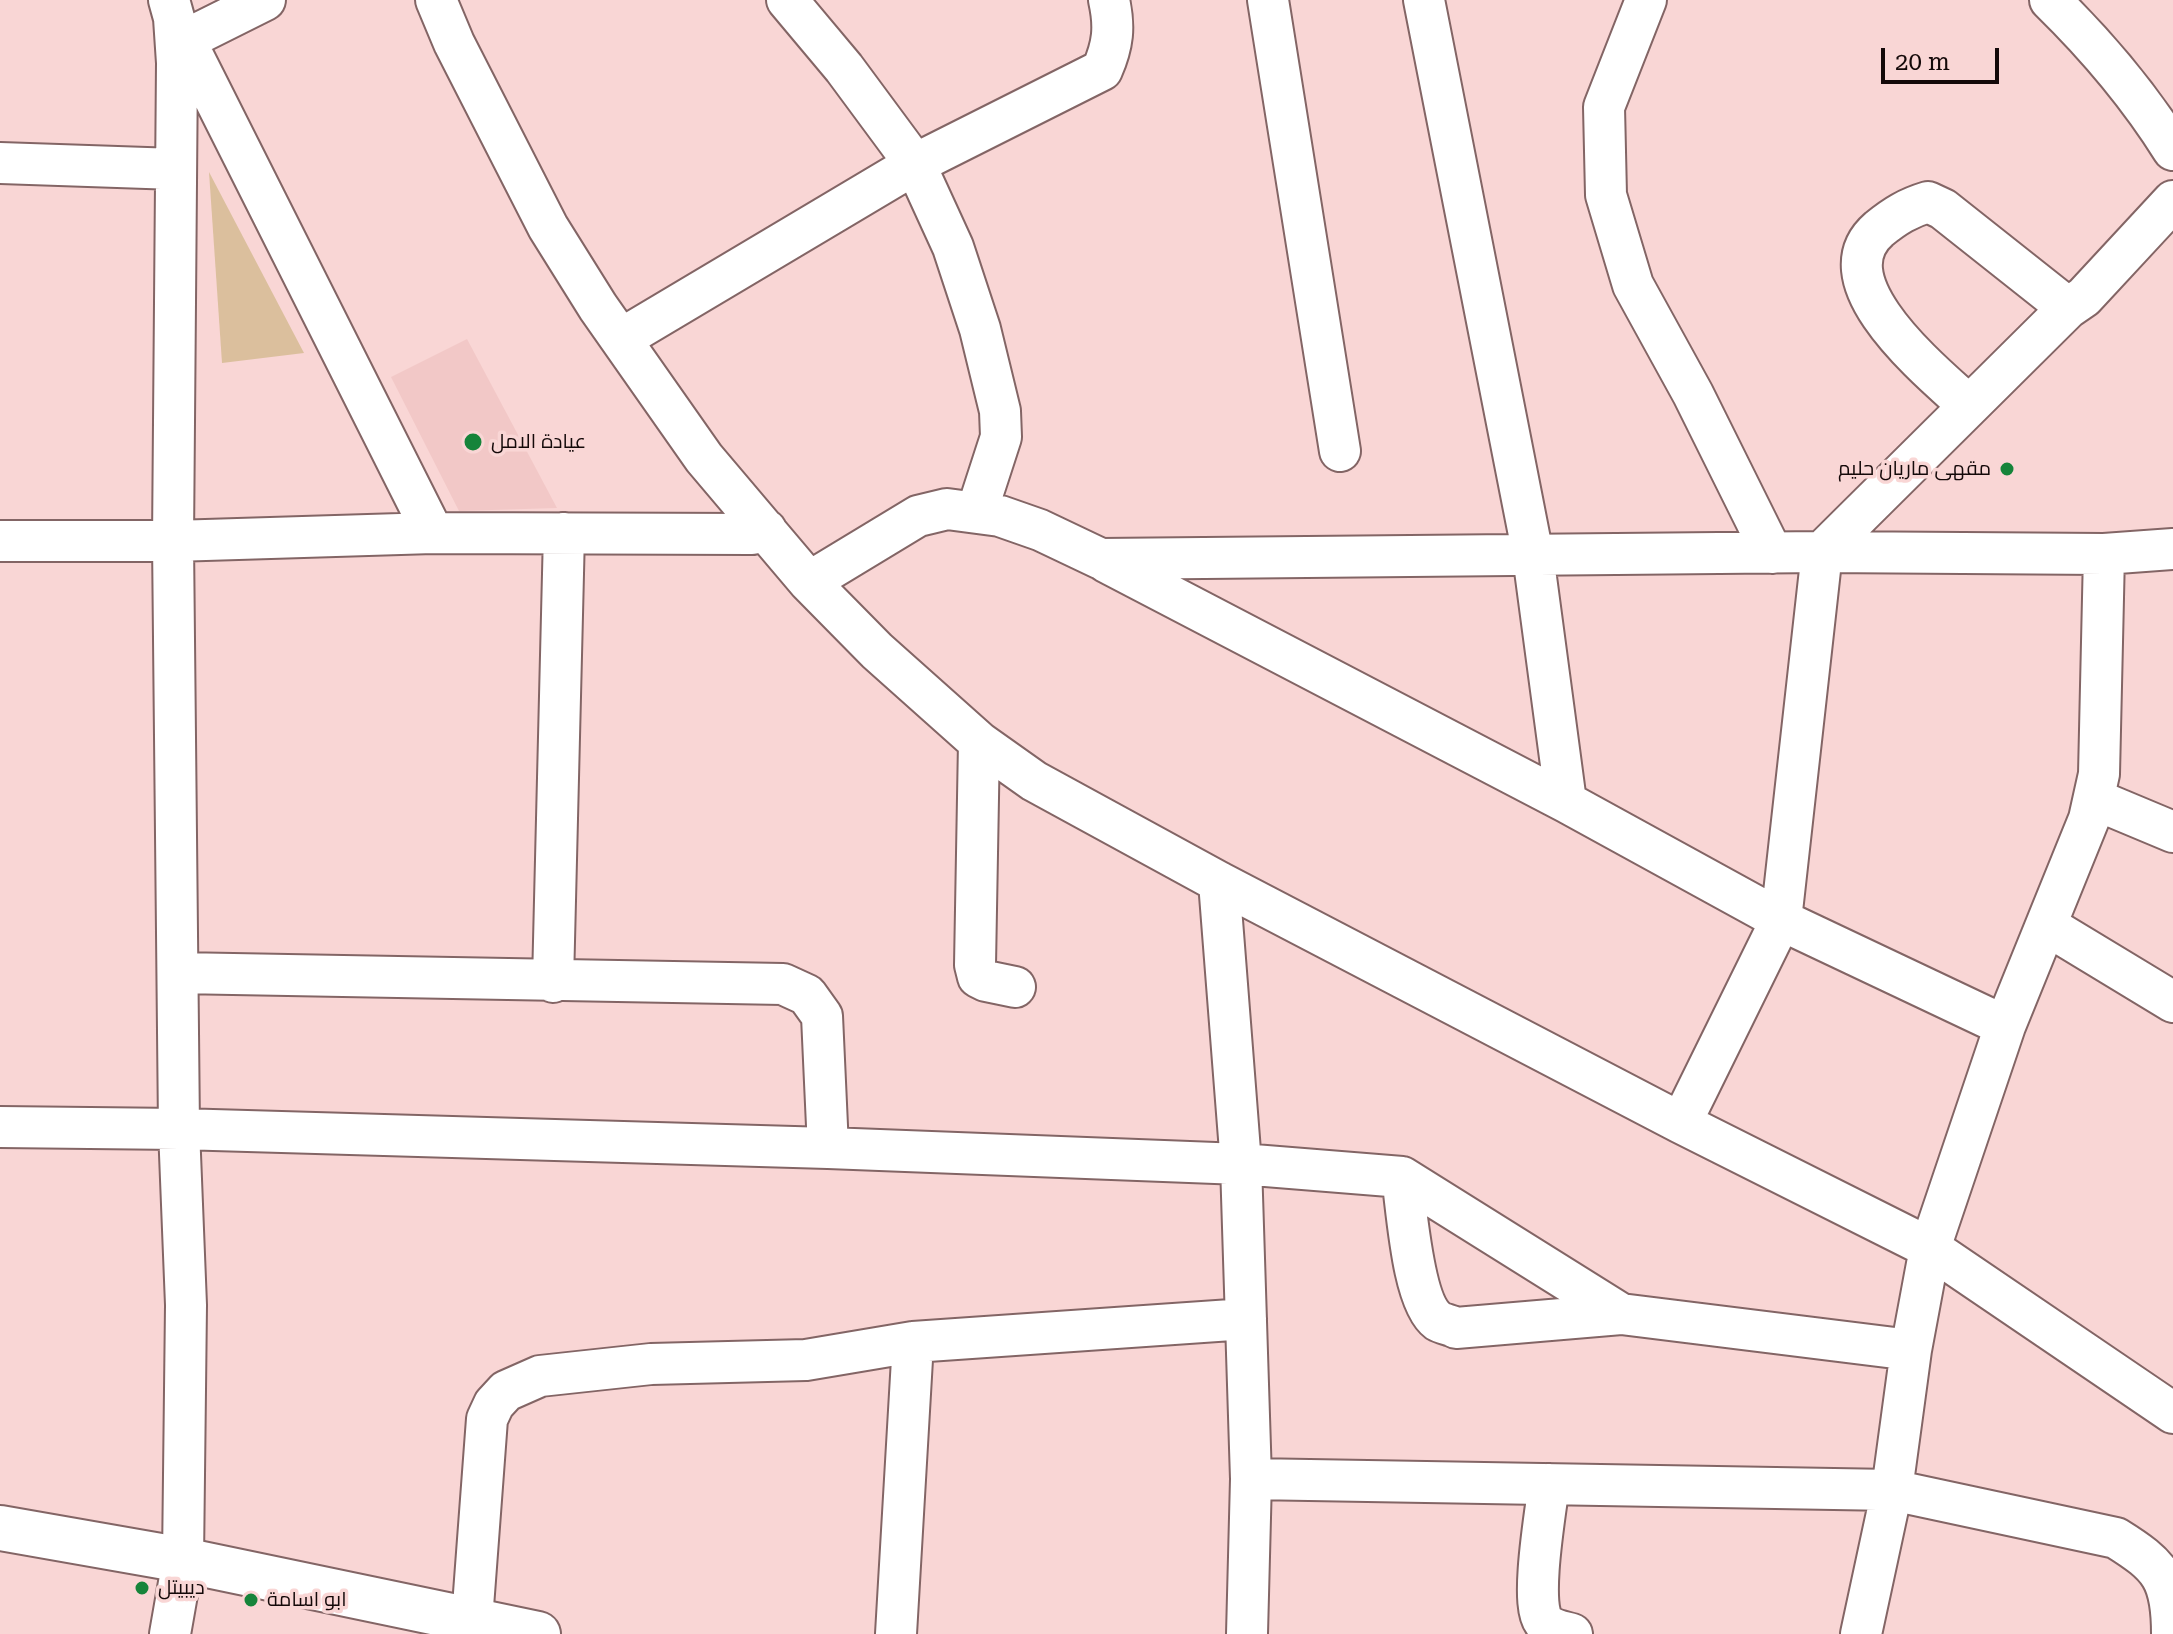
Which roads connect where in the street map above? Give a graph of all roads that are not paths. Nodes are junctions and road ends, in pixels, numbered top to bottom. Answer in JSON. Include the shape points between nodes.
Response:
{"nodes":[{"id":1,"x":265,"y":0,"type":"edge"},
{"id":2,"x":787,"y":0,"type":"edge"},
{"id":3,"x":1109,"y":0,"type":"edge"},
{"id":4,"x":1268,"y":0,"type":"edge"},
{"id":5,"x":1424,"y":0,"type":"edge"},
{"id":6,"x":1646,"y":0,"type":"edge"},
{"id":7,"x":2050,"y":0,"type":"edge"},
{"id":8,"x":438,"y":1,"type":"edge"},
{"id":9,"x":176,"y":19,"type":"edge"},
{"id":10,"x":2173,"y":150,"type":"edge"},
{"id":11,"x":0,"y":163,"type":"edge"},
{"id":12,"x":915,"y":164,"type":"junction"},
{"id":13,"x":176,"y":169,"type":"junction"},
{"id":14,"x":2173,"y":201,"type":"edge"},
{"id":15,"x":2068,"y":308,"type":"junction"},
{"id":16,"x":621,"y":339,"type":"junction"},
{"id":17,"x":1969,"y":406,"type":"junction"},
{"id":18,"x":1340,"y":451,"type":"dead end"},
{"id":19,"x":977,"y":511,"type":"junction"},
{"id":20,"x":766,"y":530,"type":"junction"},
{"id":21,"x":433,"y":533,"type":"junction"},
{"id":22,"x":564,"y":533,"type":"junction"},
{"id":23,"x":0,"y":541,"type":"edge"},
{"id":24,"x":173,"y":541,"type":"junction"},
{"id":25,"x":2173,"y":549,"type":"edge"},
{"id":26,"x":1822,"y":552,"type":"junction"},
{"id":27,"x":1772,"y":553,"type":"junction"},
{"id":28,"x":2104,"y":554,"type":"junction"},
{"id":29,"x":1533,"y":555,"type":"junction"},
{"id":30,"x":1101,"y":559,"type":"junction"},
{"id":31,"x":809,"y":582,"type":"junction"},
{"id":32,"x":979,"y":742,"type":"junction"},
{"id":33,"x":2094,"y":799,"type":"junction"},
{"id":34,"x":1566,"y":802,"type":"junction"},
{"id":35,"x":2173,"y":832,"type":"edge"},
{"id":36,"x":1219,"y":882,"type":"junction"},
{"id":37,"x":1781,"y":920,"type":"junction"},
{"id":38,"x":2046,"y":925,"type":"junction"},
{"id":39,"x":178,"y":973,"type":"junction"},
{"id":40,"x":553,"y":982,"type":"junction"},
{"id":41,"x":1015,"y":987,"type":"dead end"},
{"id":42,"x":2173,"y":1002,"type":"edge"},
{"id":43,"x":2005,"y":1026,"type":"junction"},
{"id":44,"x":1681,"y":1123,"type":"junction"},
{"id":45,"x":0,"y":1127,"type":"edge"},
{"id":46,"x":179,"y":1129,"type":"junction"},
{"id":47,"x":828,"y":1148,"type":"junction"},
{"id":48,"x":1241,"y":1164,"type":"junction"},
{"id":49,"x":1402,"y":1177,"type":"junction"},
{"id":50,"x":1930,"y":1248,"type":"junction"},
{"id":51,"x":1621,"y":1314,"type":"junction"},
{"id":52,"x":1246,"y":1319,"type":"junction"},
{"id":53,"x":913,"y":1342,"type":"junction"},
{"id":54,"x":1911,"y":1350,"type":"junction"},
{"id":55,"x":2173,"y":1413,"type":"edge"},
{"id":56,"x":1251,"y":1479,"type":"junction"},
{"id":57,"x":1549,"y":1484,"type":"junction"},
{"id":58,"x":1892,"y":1490,"type":"junction"},
{"id":59,"x":0,"y":1528,"type":"edge"},
{"id":60,"x":183,"y":1560,"type":"junction"},
{"id":61,"x":472,"y":1620,"type":"junction"},
{"id":62,"x":170,"y":1634,"type":"edge"},
{"id":63,"x":538,"y":1634,"type":"edge"},
{"id":64,"x":896,"y":1634,"type":"edge"},
{"id":65,"x":1247,"y":1634,"type":"edge"},
{"id":66,"x":1572,"y":1634,"type":"edge"},
{"id":67,"x":1861,"y":1634,"type":"edge"},
{"id":68,"x":2172,"y":1634,"type":"edge"}],
"edges":[{"from":1,"to":9,"type":"street"},
{"from":2,"to":12,"type":"street"},
{"from":3,"to":12,"type":"street","via":[[1112,48],[1102,70]]},
{"from":4,"to":18,"type":"street"},
{"from":5,"to":29,"type":"street"},
{"from":6,"to":27,"type":"street","via":[[1604,107],[1606,195],[1633,285]]},
{"from":7,"to":10,"type":"street","via":[[2101,51]]},
{"from":8,"to":16,"type":"street","via":[[460,56],[548,227]]},
{"from":9,"to":13,"type":"street"},
{"from":9,"to":21,"type":"street"},
{"from":11,"to":13,"type":"street"},
{"from":12,"to":16,"type":"street"},
{"from":12,"to":19,"type":"street","via":[[953,247],[1000,411],[1001,437]]},
{"from":13,"to":24,"type":"street"},
{"from":14,"to":15,"type":"street"},
{"from":15,"to":17,"type":"street"},
{"from":15,"to":17,"type":"street","via":[[1928,202],[1906,208],[1873,234],[1861,262],[1865,290],[1897,334]]},
{"from":16,"to":20,"type":"street","via":[[704,458]]},
{"from":17,"to":26,"type":"street"},
{"from":19,"to":30,"type":"street","via":[[1040,530]]},
{"from":19,"to":31,"type":"street","via":[[947,509],[918,516]]},
{"from":20,"to":22,"type":"street"},
{"from":20,"to":31,"type":"street"},
{"from":21,"to":22,"type":"street"},
{"from":21,"to":24,"type":"street"},
{"from":22,"to":40,"type":"street"},
{"from":23,"to":24,"type":"street"},
{"from":24,"to":39,"type":"street"},
{"from":25,"to":28,"type":"street"},
{"from":26,"to":27,"type":"street"},
{"from":26,"to":28,"type":"street"},
{"from":26,"to":37,"type":"street"},
{"from":27,"to":29,"type":"street"},
{"from":28,"to":33,"type":"street"},
{"from":29,"to":30,"type":"street"},
{"from":29,"to":34,"type":"street"},
{"from":30,"to":34,"type":"street"},
{"from":31,"to":32,"type":"street"},
{"from":32,"to":36,"type":"street","via":[[1034,781]]},
{"from":32,"to":41,"type":"street","via":[[975,965],[978,977]]},
{"from":33,"to":35,"type":"street"},
{"from":33,"to":38,"type":"street"},
{"from":34,"to":37,"type":"street"},
{"from":36,"to":44,"type":"street"},
{"from":36,"to":48,"type":"street"},
{"from":37,"to":43,"type":"street"},
{"from":37,"to":44,"type":"street"},
{"from":38,"to":42,"type":"street"},
{"from":38,"to":43,"type":"street"},
{"from":39,"to":40,"type":"street"},
{"from":39,"to":46,"type":"street"},
{"from":40,"to":47,"type":"street","via":[[761,982],[783,984],[807,995],[822,1016]]},
{"from":43,"to":50,"type":"street"},
{"from":44,"to":50,"type":"street"},
{"from":45,"to":46,"type":"street"},
{"from":46,"to":47,"type":"street"},
{"from":46,"to":60,"type":"street","via":[[186,1305]]},
{"from":47,"to":48,"type":"street"},
{"from":48,"to":49,"type":"street"},
{"from":48,"to":52,"type":"street"},
{"from":49,"to":51,"type":"street"},
{"from":49,"to":51,"type":"street","via":[[1417,1280],[1426,1306],[1438,1320],[1456,1328]]},
{"from":50,"to":54,"type":"street"},
{"from":50,"to":55,"type":"street"},
{"from":51,"to":54,"type":"street"},
{"from":52,"to":53,"type":"street"},
{"from":52,"to":56,"type":"street"},
{"from":53,"to":61,"type":"street","via":[[806,1360],[651,1364],[540,1376],[506,1391],[487,1419]]},
{"from":53,"to":64,"type":"street"},
{"from":54,"to":58,"type":"street"},
{"from":56,"to":57,"type":"street"},
{"from":56,"to":65,"type":"street"},
{"from":57,"to":58,"type":"street"},
{"from":57,"to":66,"type":"street","via":[[1536,1600],[1541,1620]]},
{"from":58,"to":67,"type":"street"},
{"from":58,"to":68,"type":"street","via":[[2116,1538],[2147,1557],[2165,1579]]},
{"from":59,"to":60,"type":"main road"},
{"from":60,"to":61,"type":"main road"},
{"from":60,"to":62,"type":"street"},
{"from":61,"to":63,"type":"main road"}]}
